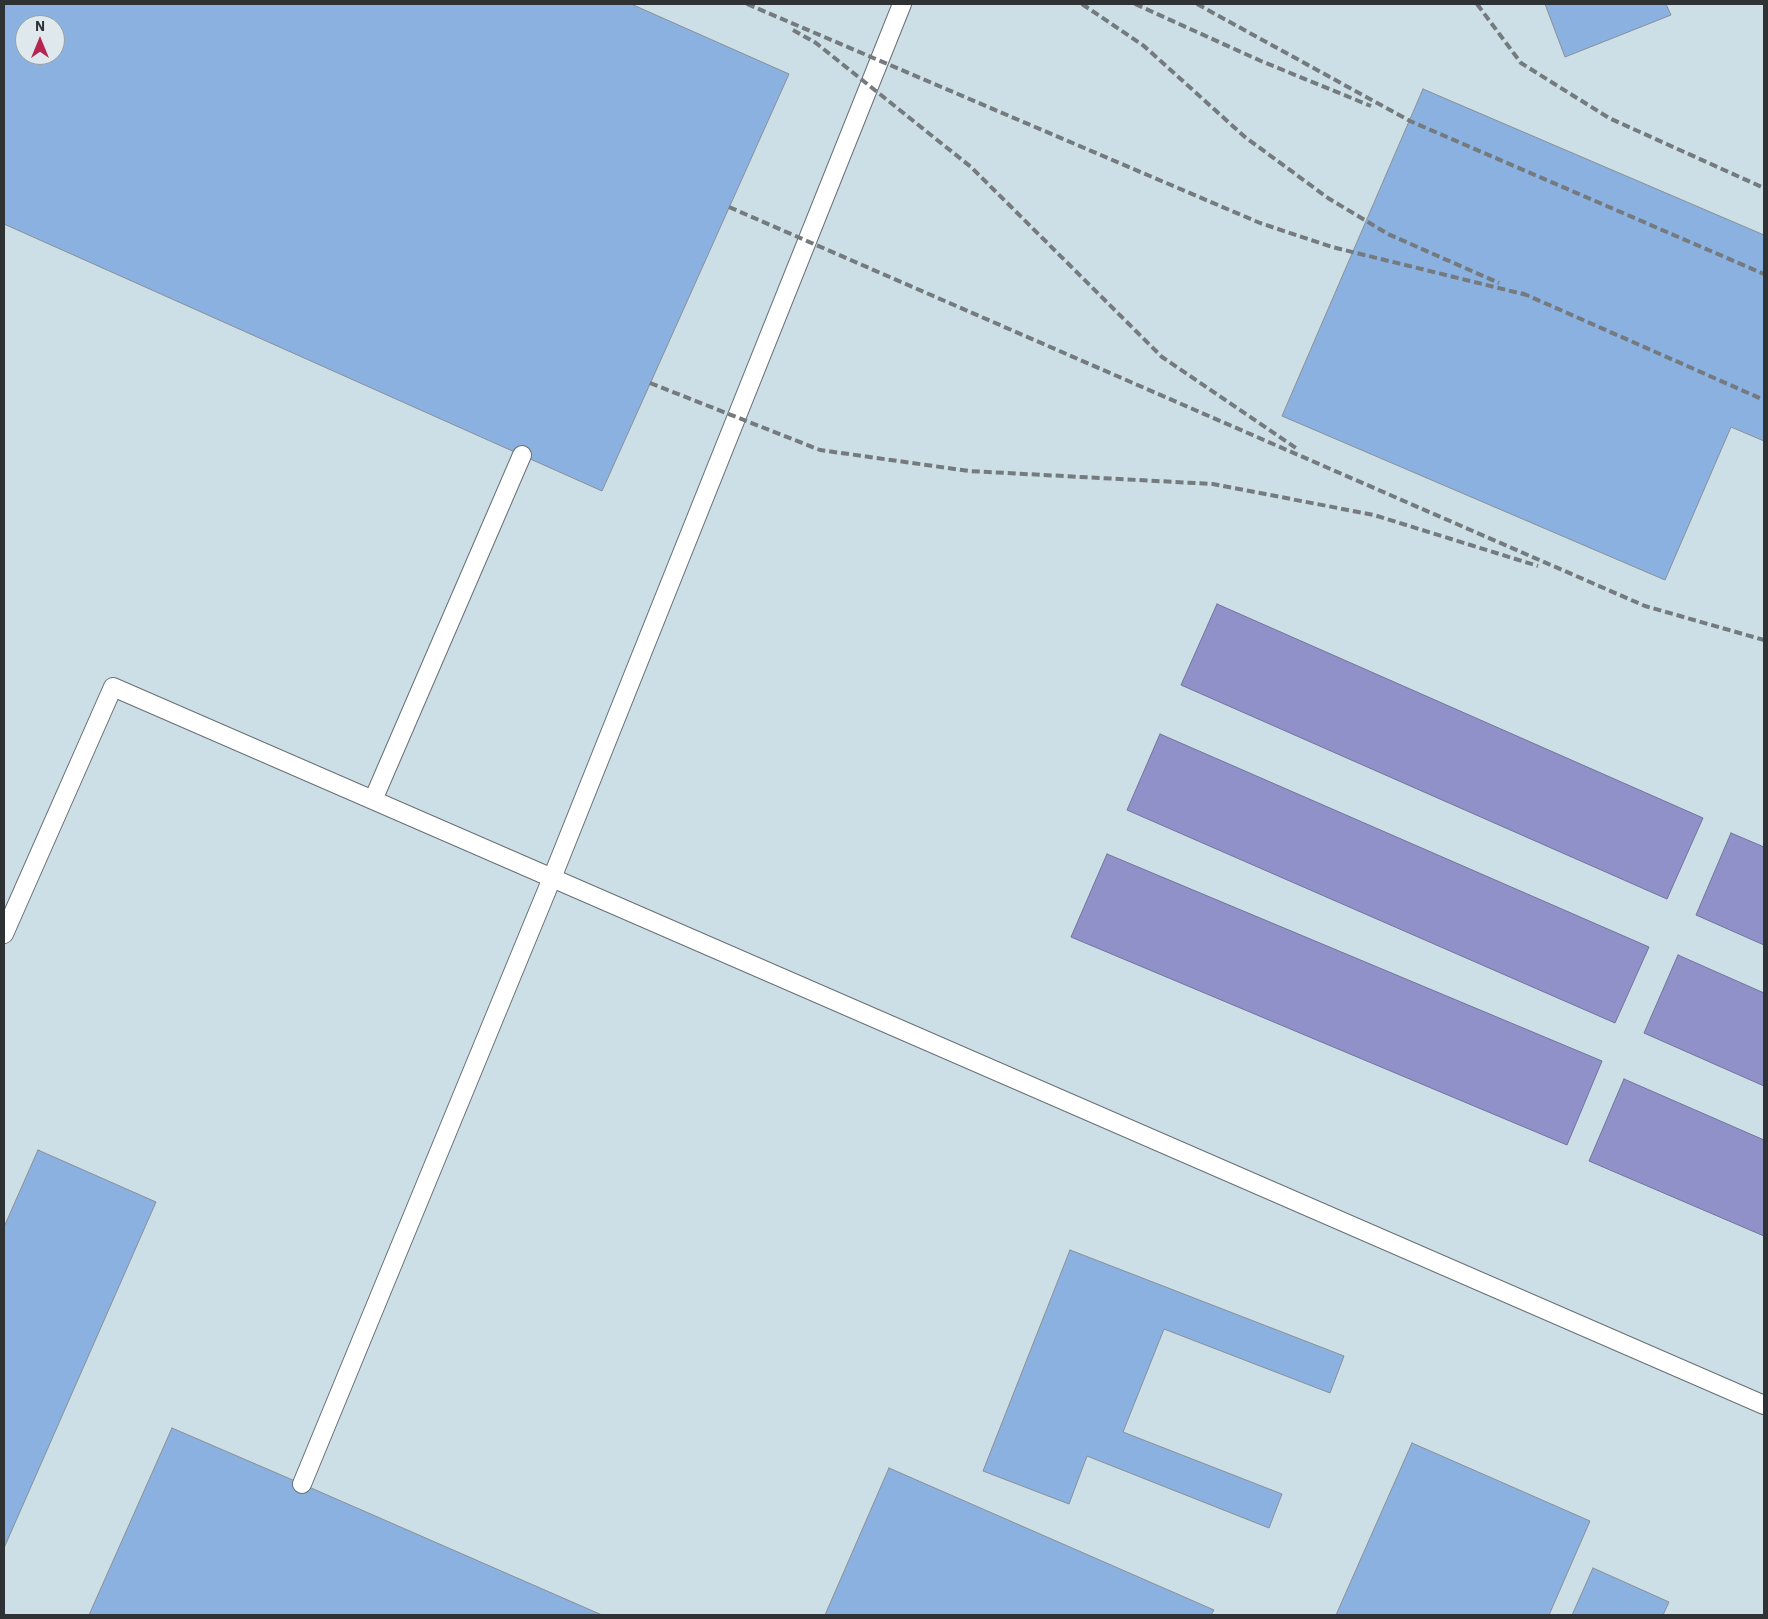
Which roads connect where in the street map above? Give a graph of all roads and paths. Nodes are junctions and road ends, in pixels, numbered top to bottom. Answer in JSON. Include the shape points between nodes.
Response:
{"nodes":[{"id":1,"x":902,"y":4,"type":"edge"},
{"id":2,"x":522,"y":456,"type":"dead end"},
{"id":3,"x":373,"y":800,"type":"junction"},
{"id":4,"x":552,"y":878,"type":"junction"},
{"id":5,"x":4,"y":934,"type":"edge"},
{"id":6,"x":1764,"y":1405,"type":"edge"},
{"id":7,"x":302,"y":1484,"type":"dead end"}],
"edges":[{"from":1,"to":4,"type":"lane"},
{"from":2,"to":3,"type":"lane"},
{"from":3,"to":4,"type":"lane"},
{"from":3,"to":5,"type":"lane","via":[[113,687]]},
{"from":4,"to":6,"type":"lane"},
{"from":4,"to":7,"type":"lane"}]}
